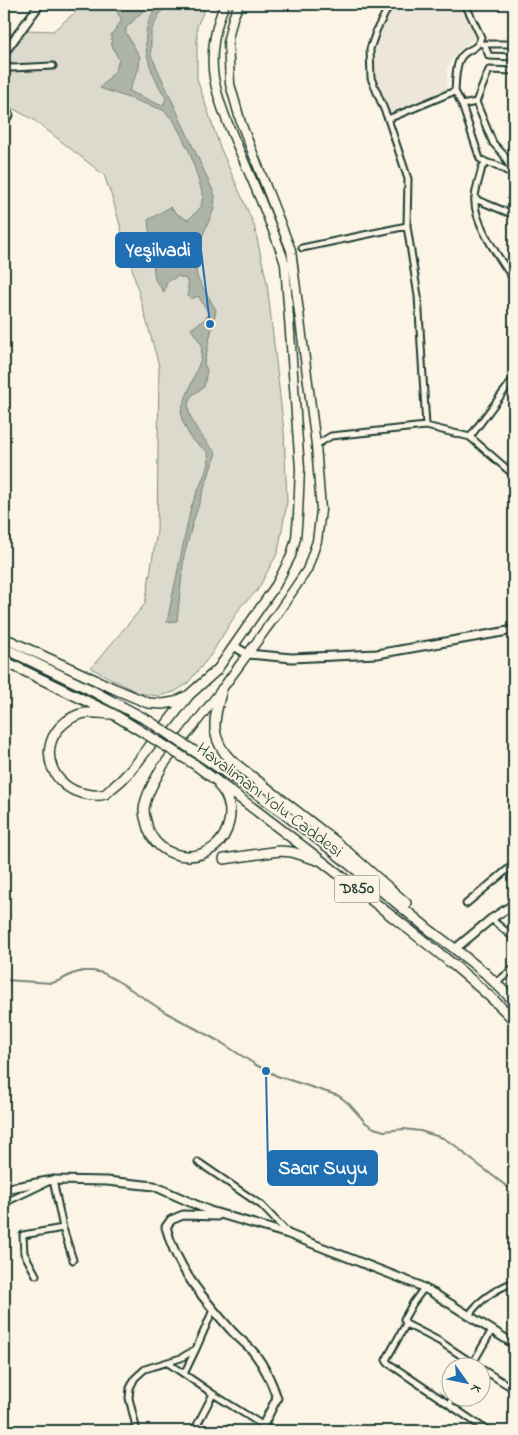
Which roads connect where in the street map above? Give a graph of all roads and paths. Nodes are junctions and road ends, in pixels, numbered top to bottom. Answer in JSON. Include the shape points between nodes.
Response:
{"nodes":[{"id":1,"x":40,"y":4,"type":"edge"},
{"id":2,"x":225,"y":4,"type":"edge"},
{"id":3,"x":239,"y":4,"type":"edge"},
{"id":4,"x":390,"y":4,"type":"edge"},
{"id":5,"x":465,"y":4,"type":"edge"},
{"id":6,"x":481,"y":44,"type":"junction"},
{"id":7,"x":514,"y":44,"type":"edge"},
{"id":8,"x":4,"y":53,"type":"edge"},
{"id":9,"x":514,"y":57,"type":"edge"},
{"id":10,"x":4,"y":65,"type":"edge"},
{"id":11,"x":53,"y":66,"type":"dead end"},
{"id":12,"x":514,"y":71,"type":"edge"},
{"id":13,"x":455,"y":91,"type":"junction"},
{"id":14,"x":476,"y":102,"type":"junction"},
{"id":15,"x":462,"y":105,"type":"junction"},
{"id":16,"x":388,"y":119,"type":"junction"},
{"id":17,"x":488,"y":163,"type":"junction"},
{"id":18,"x":514,"y":174,"type":"edge"},
{"id":19,"x":475,"y":199,"type":"junction"},
{"id":20,"x":514,"y":215,"type":"edge"},
{"id":21,"x":407,"y":226,"type":"junction"},
{"id":22,"x":302,"y":248,"type":"dead end"},
{"id":23,"x":514,"y":280,"type":"edge"},
{"id":24,"x":514,"y":378,"type":"edge"},
{"id":25,"x":426,"y":426,"type":"junction"},
{"id":26,"x":470,"y":437,"type":"junction"},
{"id":27,"x":316,"y":445,"type":"junction"},
{"id":28,"x":514,"y":475,"type":"edge"},
{"id":29,"x":514,"y":630,"type":"edge"},
{"id":30,"x":4,"y":638,"type":"edge"},
{"id":31,"x":234,"y":646,"type":"junction"},
{"id":32,"x":4,"y":648,"type":"edge"},
{"id":33,"x":247,"y":654,"type":"junction"},
{"id":34,"x":4,"y":662,"type":"edge"},
{"id":35,"x":217,"y":670,"type":"joint"},
{"id":36,"x":222,"y":689,"type":"junction"},
{"id":37,"x":189,"y":695,"type":"junction"},
{"id":38,"x":113,"y":714,"type":"junction"},
{"id":39,"x":162,"y":767,"type":"joint"},
{"id":40,"x":211,"y":777,"type":"junction"},
{"id":41,"x":224,"y":859,"type":"dead end"},
{"id":42,"x":324,"y":862,"type":"junction"},
{"id":43,"x":514,"y":864,"type":"edge"},
{"id":44,"x":466,"y":904,"type":"dead end"},
{"id":45,"x":514,"y":904,"type":"edge"},
{"id":46,"x":491,"y":919,"type":"junction"},
{"id":47,"x":427,"y":928,"type":"junction"},
{"id":48,"x":514,"y":938,"type":"edge"},
{"id":49,"x":455,"y":949,"type":"junction"},
{"id":50,"x":514,"y":968,"type":"edge"},
{"id":51,"x":496,"y":983,"type":"junction"},
{"id":52,"x":514,"y":990,"type":"edge"},
{"id":53,"x":514,"y":1001,"type":"edge"},
{"id":54,"x":513,"y":1017,"type":"edge"},
{"id":55,"x":198,"y":1162,"type":"dead end"},
{"id":56,"x":51,"y":1181,"type":"junction"},
{"id":57,"x":4,"y":1189,"type":"edge"},
{"id":58,"x":4,"y":1203,"type":"edge"},
{"id":59,"x":224,"y":1215,"type":"junction"},
{"id":60,"x":63,"y":1228,"type":"junction"},
{"id":61,"x":288,"y":1234,"type":"junction"},
{"id":62,"x":73,"y":1260,"type":"dead end"},
{"id":63,"x":36,"y":1275,"type":"dead end"},
{"id":64,"x":514,"y":1282,"type":"edge"},
{"id":65,"x":424,"y":1288,"type":"junction"},
{"id":66,"x":213,"y":1310,"type":"junction"},
{"id":67,"x":470,"y":1315,"type":"junction"},
{"id":68,"x":406,"y":1324,"type":"junction"},
{"id":69,"x":492,"y":1330,"type":"junction"},
{"id":70,"x":514,"y":1344,"type":"edge"},
{"id":71,"x":196,"y":1348,"type":"junction"},
{"id":72,"x":462,"y":1358,"type":"edge"},
{"id":73,"x":476,"y":1358,"type":"edge"},
{"id":74,"x":168,"y":1363,"type":"junction"},
{"id":75,"x":184,"y":1374,"type":"junction"},
{"id":76,"x":490,"y":1374,"type":"edge"},
{"id":77,"x":514,"y":1389,"type":"edge"},
{"id":78,"x":213,"y":1394,"type":"junction"},
{"id":79,"x":440,"y":1399,"type":"edge"},
{"id":80,"x":454,"y":1408,"type":"edge"},
{"id":81,"x":261,"y":1429,"type":"edge"},
{"id":82,"x":138,"y":1431,"type":"edge"},
{"id":83,"x":194,"y":1431,"type":"edge"},
{"id":84,"x":272,"y":1431,"type":"edge"},
{"id":85,"x":488,"y":1431,"type":"edge"}],
"edges":[{"from":1,"to":8,"type":"street"},
{"from":2,"to":31,"type":"main road","via":[[213,48],[214,78],[224,114],[285,264],[300,469],[296,538],[290,556],[276,585]]},
{"from":3,"to":27,"type":"main road","via":[[228,39],[230,84],[241,122],[291,250]]},
{"from":4,"to":16,"type":"street","via":[[370,49],[371,78]]},
{"from":5,"to":6,"type":"street","via":[[481,37]]},
{"from":6,"to":7,"type":"street"},
{"from":6,"to":9,"type":"street","via":[[489,56]]},
{"from":6,"to":13,"type":"street","via":[[461,57]]},
{"from":10,"to":11,"type":"street","via":[[11,68]]},
{"from":12,"to":14,"type":"street","via":[[489,70]]},
{"from":13,"to":15,"type":"street"},
{"from":13,"to":16,"type":"street"},
{"from":14,"to":15,"type":"street"},
{"from":14,"to":18,"type":"street","via":[[493,143]]},
{"from":15,"to":17,"type":"street","via":[[480,159]]},
{"from":16,"to":21,"type":"street","via":[[408,179]]},
{"from":17,"to":18,"type":"street"},
{"from":17,"to":19,"type":"street","via":[[482,167]]},
{"from":19,"to":20,"type":"street"},
{"from":19,"to":23,"type":"street","via":[[481,226]]},
{"from":21,"to":22,"type":"street"},
{"from":21,"to":25,"type":"street","via":[[418,296]]},
{"from":24,"to":26,"type":"street"},
{"from":25,"to":26,"type":"street"},
{"from":25,"to":27,"type":"street","via":[[331,436]]},
{"from":26,"to":28,"type":"street"},
{"from":27,"to":33,"type":"main road","via":[[321,510],[317,541],[307,570]]},
{"from":29,"to":33,"type":"street","via":[[376,654],[292,658]]},
{"from":30,"to":37,"type":"highway","via":[[148,703],[175,702]]},
{"from":31,"to":33,"type":"street"},
{"from":31,"to":35,"type":"main road"},
{"from":32,"to":47,"type":"highway","name":"Havalimanı Yolu Caddesi","number":"D850","bridge":true,"via":[[89,688],[200,754],[289,817]]},
{"from":33,"to":36,"type":"main road"},
{"from":34,"to":38,"type":"highway","name":"Havalimanı Yolu Caddesi","number":"D850"},
{"from":35,"to":37,"type":"highway"},
{"from":36,"to":39,"type":"main road"},
{"from":36,"to":47,"type":"highway","via":[[216,734],[224,752],[335,841],[412,909]]},
{"from":37,"to":38,"type":"highway","via":[[124,779],[105,794],[92,795],[72,789],[62,782],[51,764],[50,743],[55,733],[73,717],[86,713]]},
{"from":38,"to":40,"type":"highway","name":"Havalimanı Yolu Caddesi","number":"D850","bridge":true},
{"from":39,"to":40,"type":"highway","via":[[150,788],[144,810],[147,829],[165,851],[184,856],[205,853],[216,846],[228,828],[229,804],[224,791]]},
{"from":40,"to":42,"type":"highway","name":"Havalimanı Yolu Caddesi","number":"D850"},
{"from":41,"to":42,"type":"highway","via":[[279,851]]},
{"from":42,"to":54,"type":"highway","name":"Havalimanı Yolu Caddesi","number":"D850"},
{"from":43,"to":44,"type":"street"},
{"from":45,"to":46,"type":"street"},
{"from":46,"to":48,"type":"street"},
{"from":46,"to":49,"type":"street"},
{"from":47,"to":49,"type":"highway","name":"Havalimanı Yolu Caddesi","number":"D850"},
{"from":49,"to":51,"type":"highway","name":"Havalimanı Yolu Caddesi","number":"D850"},
{"from":50,"to":51,"type":"street"},
{"from":51,"to":52,"type":"highway"},
{"from":51,"to":53,"type":"highway","name":"Havalimanı Yolu Caddesi","number":"D850"},
{"from":55,"to":61,"type":"street","via":[[261,1204]]},
{"from":56,"to":57,"type":"street"},
{"from":56,"to":58,"type":"street"},
{"from":56,"to":59,"type":"street","via":[[107,1181],[154,1186],[210,1212]]},
{"from":56,"to":60,"type":"street"},
{"from":59,"to":61,"type":"street"},
{"from":59,"to":66,"type":"street","via":[[183,1214],[171,1220],[166,1228],[188,1278]]},
{"from":60,"to":62,"type":"street"},
{"from":60,"to":63,"type":"street","via":[[23,1235],[24,1253]]},
{"from":61,"to":65,"type":"street"},
{"from":64,"to":67,"type":"street","via":[[486,1297]]},
{"from":65,"to":67,"type":"street"},
{"from":65,"to":68,"type":"street","via":[[404,1318]]},
{"from":66,"to":71,"type":"street"},
{"from":66,"to":81,"type":"street","via":[[255,1354],[271,1380],[276,1398]]},
{"from":67,"to":69,"type":"street"},
{"from":68,"to":72,"type":"street"},
{"from":68,"to":79,"type":"street","via":[[386,1360]]},
{"from":69,"to":70,"type":"street"},
{"from":69,"to":73,"type":"street"},
{"from":71,"to":74,"type":"street"},
{"from":71,"to":75,"type":"street"},
{"from":74,"to":75,"type":"street"},
{"from":74,"to":82,"type":"street","via":[[145,1369],[130,1388],[129,1398]]},
{"from":75,"to":78,"type":"street"},
{"from":76,"to":77,"type":"street"},
{"from":78,"to":81,"type":"street"},
{"from":78,"to":83,"type":"street"},
{"from":80,"to":85,"type":"street"},
{"from":81,"to":84,"type":"street"}]}
